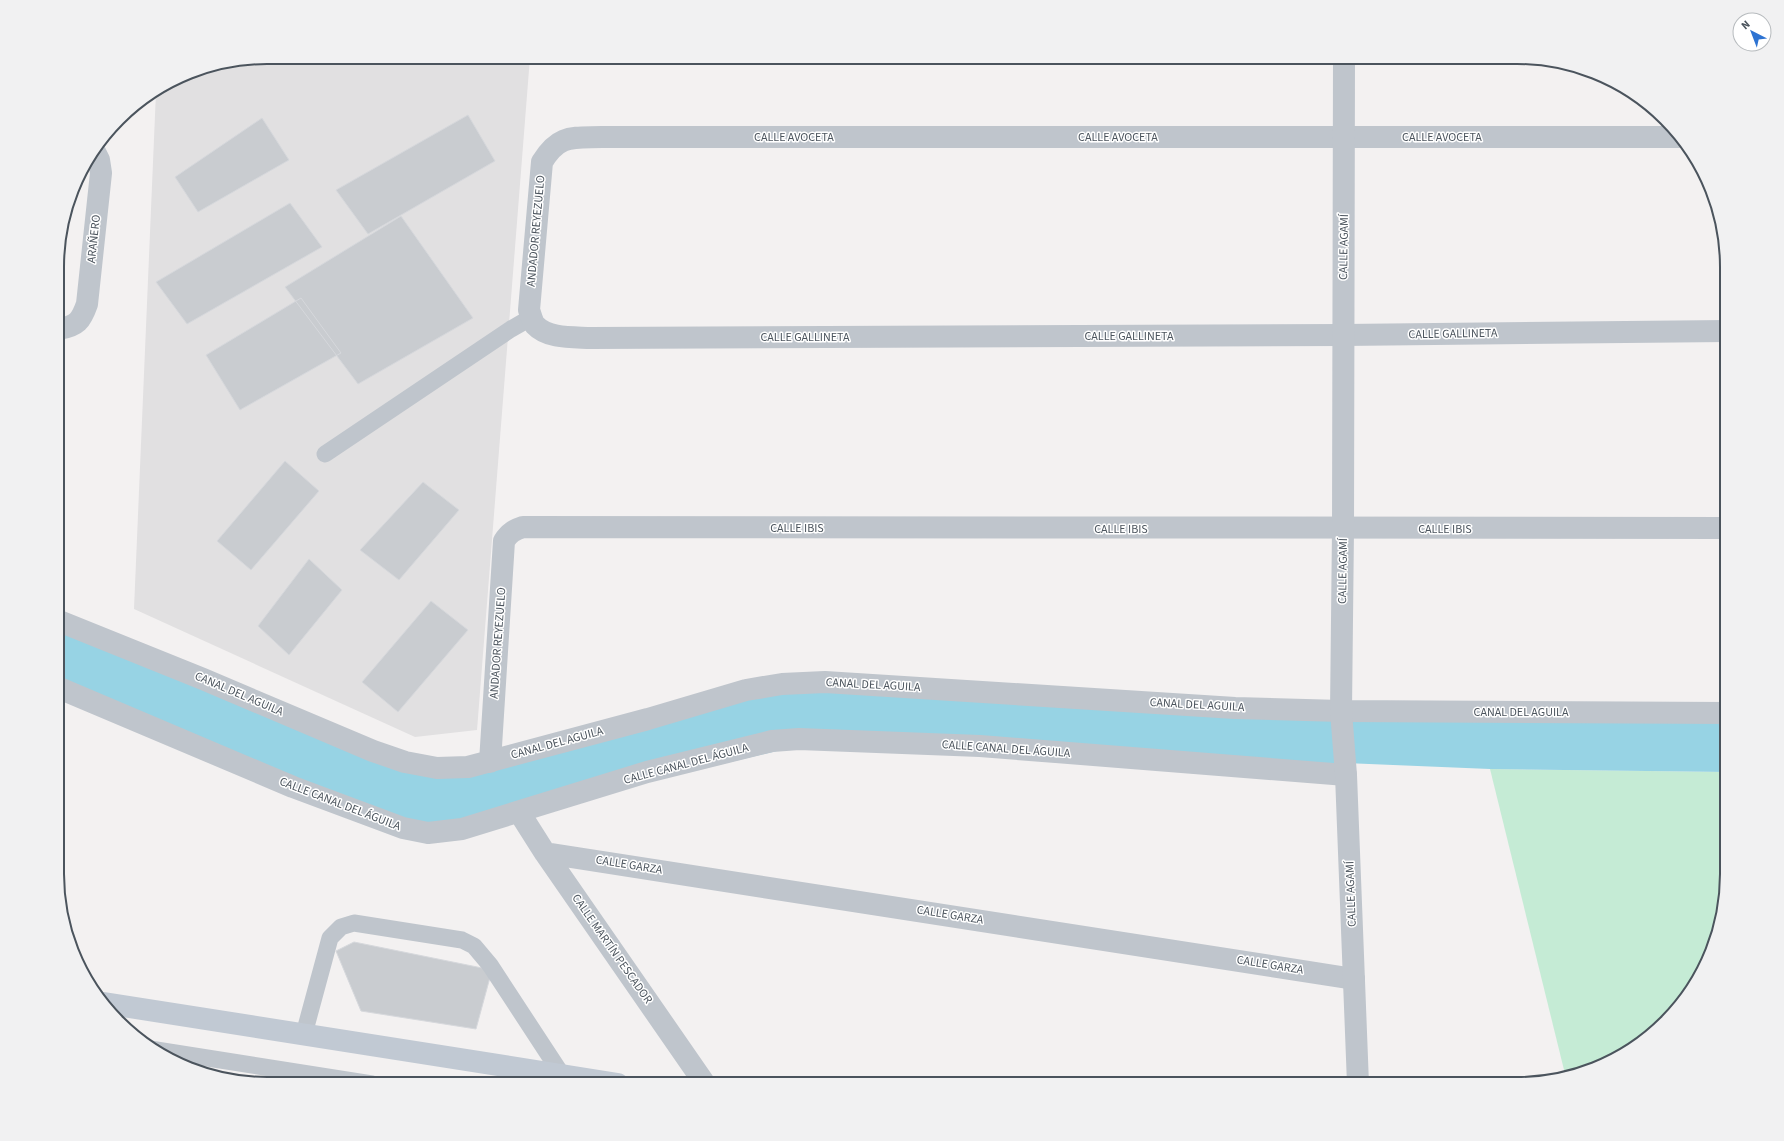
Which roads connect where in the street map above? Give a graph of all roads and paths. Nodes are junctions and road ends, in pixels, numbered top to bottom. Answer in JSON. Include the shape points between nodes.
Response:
{"nodes":[{"id":1,"x":1344,"y":64,"type":"edge"},
{"id":2,"x":1673,"y":137,"type":"edge"},
{"id":3,"x":1345,"y":138,"type":"junction"},
{"id":4,"x":557,"y":143,"type":"joint"},
{"id":5,"x":97,"y":156,"type":"edge"},
{"id":6,"x":533,"y":320,"type":"junction"},
{"id":7,"x":64,"y":328,"type":"edge"},
{"id":8,"x":1720,"y":331,"type":"edge"},
{"id":9,"x":1343,"y":335,"type":"junction"},
{"id":10,"x":325,"y":454,"type":"dead end"},
{"id":11,"x":1720,"y":528,"type":"edge"},
{"id":12,"x":1343,"y":529,"type":"junction"},
{"id":13,"x":516,"y":530,"type":"joint"},
{"id":14,"x":64,"y":623,"type":"edge"},
{"id":15,"x":64,"y":690,"type":"edge"},
{"id":16,"x":1720,"y":713,"type":"edge"},
{"id":17,"x":1342,"y":719,"type":"junction"},
{"id":18,"x":490,"y":762,"type":"junction"},
{"id":19,"x":1345,"y":769,"type":"junction"},
{"id":20,"x":519,"y":812,"type":"junction"},
{"id":21,"x":545,"y":852,"type":"junction"},
{"id":22,"x":1354,"y":979,"type":"junction"},
{"id":23,"x":111,"y":1004,"type":"edge"},
{"id":24,"x":304,"y":1034,"type":"junction"},
{"id":25,"x":169,"y":1052,"type":"edge"},
{"id":26,"x":562,"y":1075,"type":"junction"},
{"id":27,"x":328,"y":1077,"type":"edge"},
{"id":28,"x":574,"y":1077,"type":"edge"},
{"id":29,"x":701,"y":1077,"type":"edge"},
{"id":30,"x":1358,"y":1077,"type":"edge"}],
"edges":[{"from":1,"to":3,"type":"street","name":"CALLE AGAMÍ"},
{"from":2,"to":3,"type":"street","name":"CALLE AVOCETA"},
{"from":3,"to":4,"type":"street","name":"CALLE AVOCETA","via":[[602,137],[571,138]]},
{"from":3,"to":9,"type":"street","name":"CALLE AGAMÍ"},
{"from":4,"to":6,"type":"street","name":"ANDADOR REYEZUELO","via":[[542,162],[529,310]]},
{"from":5,"to":7,"type":"street","name":"ARAÑERO","via":[[101,173],[87,304],[83,317],[72,327]]},
{"from":6,"to":9,"type":"street","name":"CALLE GALLINETA","via":[[546,333],[591,338]]},
{"from":6,"to":10,"type":"lane","via":[[511,328]]},
{"from":8,"to":9,"type":"street","name":"CALLE GALLINETA"},
{"from":9,"to":12,"type":"street","name":"CALLE AGAMÍ"},
{"from":11,"to":12,"type":"street","name":"CALLE IBIS"},
{"from":12,"to":13,"type":"street","name":"CALLE IBIS","via":[[523,527]]},
{"from":12,"to":17,"type":"street","name":"CALLE AGAMÍ"},
{"from":13,"to":18,"type":"street","name":"ANDADOR REYEZUELO","via":[[504,541]]},
{"from":14,"to":18,"type":"street","name":"CANAL DEL AGUILA","via":[[405,762],[437,768],[468,768]]},
{"from":15,"to":20,"type":"street","name":"CALLE CANAL DEL ÁGUILA","via":[[293,787],[403,828],[428,833],[455,830]]},
{"from":16,"to":17,"type":"street","name":"CANAL DEL AGUILA"},
{"from":17,"to":18,"type":"street","name":"CANAL DEL AGUILA","via":[[1235,708],[867,684],[782,684],[746,690]]},
{"from":17,"to":19,"type":"street","name":"CALLE AGAMÍ"},
{"from":19,"to":20,"type":"street","name":"CALLE CANAL DEL ÁGUILA","via":[[980,746],[799,739],[772,741],[646,772]]},
{"from":19,"to":22,"type":"street","name":"CALLE AGAMÍ"},
{"from":20,"to":21,"type":"street","name":"CALLE MARTÍN PESCADOR"},
{"from":21,"to":22,"type":"street","name":"CALLE GARZA"},
{"from":21,"to":29,"type":"street","name":"CALLE MARTÍN PESCADOR"},
{"from":22,"to":30,"type":"street","name":"CALLE AGAMÍ"},
{"from":23,"to":24,"type":"main road"},
{"from":24,"to":26,"type":"main road"},
{"from":24,"to":26,"type":"lane","via":[[330,938],[341,927],[354,923],[462,940],[474,946],[490,965]]},
{"from":25,"to":27,"type":"lane"},
{"from":26,"to":28,"type":"main road"}]}
